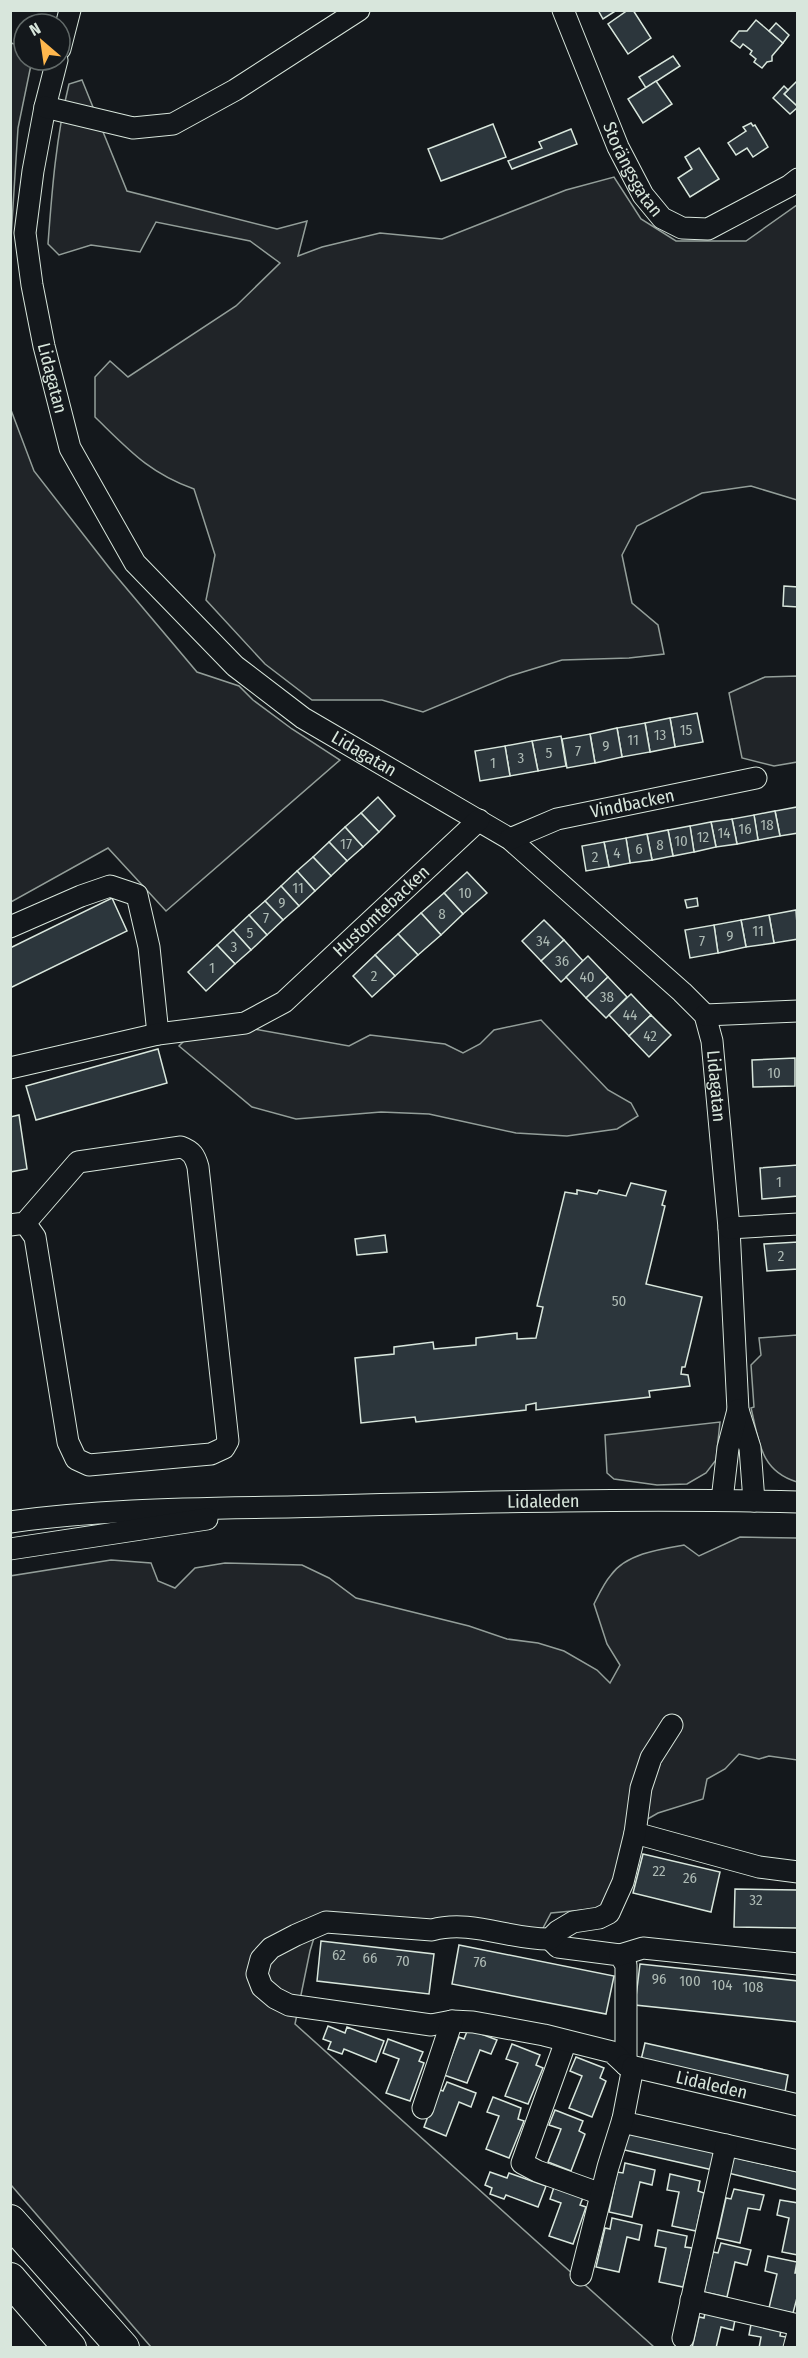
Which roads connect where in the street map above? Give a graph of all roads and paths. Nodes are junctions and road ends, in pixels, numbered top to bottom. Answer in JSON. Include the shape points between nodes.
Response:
{"nodes":[{"id":1,"x":359,"y":10,"type":"edge"},
{"id":2,"x":563,"y":10,"type":"edge"},
{"id":3,"x":54,"y":72,"type":"edge"},
{"id":4,"x":45,"y":107,"type":"junction"},
{"id":5,"x":798,"y":179,"type":"edge"},
{"id":6,"x":756,"y":778,"type":"dead end"},
{"id":7,"x":479,"y":820,"type":"junction"},
{"id":8,"x":510,"y":839,"type":"junction"},
{"id":9,"x":10,"y":927,"type":"edge"},
{"id":10,"x":798,"y":1011,"type":"edge"},
{"id":11,"x":705,"y":1016,"type":"junction"},
{"id":12,"x":158,"y":1034,"type":"junction"},
{"id":13,"x":10,"y":1068,"type":"edge"},
{"id":14,"x":18,"y":1224,"type":"edge"},
{"id":15,"x":798,"y":1224,"type":"edge"},
{"id":16,"x":729,"y":1228,"type":"junction"},
{"id":17,"x":738,"y":1410,"type":"junction"},
{"id":18,"x":722,"y":1500,"type":"junction"},
{"id":19,"x":754,"y":1501,"type":"junction"},
{"id":20,"x":798,"y":1502,"type":"edge"},
{"id":21,"x":290,"y":1507,"type":"junction"},
{"id":22,"x":10,"y":1522,"type":"edge"},
{"id":23,"x":10,"y":1549,"type":"edge"},
{"id":24,"x":672,"y":1725,"type":"dead end"},
{"id":25,"x":635,"y":1833,"type":"junction"},
{"id":26,"x":798,"y":1872,"type":"edge"},
{"id":27,"x":550,"y":1939,"type":"junction"},
{"id":28,"x":620,"y":1955,"type":"junction"},
{"id":29,"x":798,"y":1964,"type":"edge"},
{"id":30,"x":452,"y":2021,"type":"junction"},
{"id":31,"x":566,"y":2041,"type":"junction"},
{"id":32,"x":630,"y":2066,"type":"junction"},
{"id":33,"x":798,"y":2105,"type":"edge"},
{"id":34,"x":423,"y":2108,"type":"dead end"},
{"id":35,"x":623,"y":2119,"type":"junction"},
{"id":36,"x":726,"y":2145,"type":"junction"},
{"id":37,"x":798,"y":2161,"type":"edge"},
{"id":38,"x":601,"y":2194,"type":"junction"},
{"id":39,"x":10,"y":2221,"type":"edge"},
{"id":40,"x":581,"y":2275,"type":"dead end"},
{"id":41,"x":10,"y":2279,"type":"edge"},
{"id":42,"x":692,"y":2300,"type":"junction"},
{"id":43,"x":798,"y":2325,"type":"edge"},
{"id":44,"x":798,"y":2333,"type":"edge"},
{"id":45,"x":683,"y":2338,"type":"dead end"},
{"id":46,"x":70,"y":2348,"type":"edge"},
{"id":47,"x":123,"y":2348,"type":"edge"},
{"id":48,"x":794,"y":2348,"type":"edge"}],
"edges":[{"from":1,"to":4,"type":"street","via":[[236,90],[173,124],[133,128]]},
{"from":2,"to":5,"type":"street","name":"Storängsgatan","via":[[618,147],[643,195],[662,218],[682,228],[708,229]]},
{"from":3,"to":4,"type":"street","name":"Lidagatan"},
{"from":4,"to":7,"type":"street","name":"Lidagatan","via":[[25,233],[44,346],[70,448],[135,563],[235,666],[303,718]]},
{"from":6,"to":8,"type":"street","name":"Vindbacken","via":[[557,819]]},
{"from":7,"to":8,"type":"street","name":"Lidagatan"},
{"from":7,"to":12,"type":"street","name":"Hustomtebacken","via":[[284,1002],[245,1023]]},
{"from":8,"to":11,"type":"street","name":"Lidagatan"},
{"from":9,"to":12,"type":"street","via":[[110,886],[137,895],[149,947]]},
{"from":10,"to":11,"type":"street"},
{"from":11,"to":16,"type":"street","name":"Lidagatan","via":[[717,1081]]},
{"from":12,"to":13,"type":"street","name":"Hustomtebacken"},
{"from":14,"to":14,"type":"street","via":[[78,1162],[188,1149],[198,1167],[228,1441],[224,1448],[211,1454],[89,1465],[76,1459],[68,1442],[35,1237]]},
{"from":15,"to":16,"type":"street"},
{"from":16,"to":17,"type":"street","name":"Lidagatan"},
{"from":17,"to":18,"type":"street","name":"Lidagatan","via":[[728,1448]]},
{"from":17,"to":19,"type":"street","name":"Lidagatan","via":[[750,1448]]},
{"from":18,"to":19,"type":"street","name":"Lidaleden"},
{"from":18,"to":21,"type":"street","name":"Lidaleden"},
{"from":19,"to":20,"type":"street","name":"Lidaleden"},
{"from":21,"to":22,"type":"street","name":"Lidaleden","via":[[115,1511]]},
{"from":21,"to":23,"type":"street","name":"Lidaleden"},
{"from":24,"to":25,"type":"street","via":[[651,1758],[641,1788]]},
{"from":25,"to":26,"type":"street","via":[[759,1866]]},
{"from":25,"to":27,"type":"street","via":[[623,1882],[609,1913],[573,1922]]},
{"from":27,"to":28,"type":"street","via":[[558,1947]]},
{"from":27,"to":30,"type":"street","name":"Lidaleden","via":[[468,1927],[432,1930],[326,1922],[271,1948],[261,1959],[258,1974],[262,1987],[289,2005],[431,2025]]},
{"from":28,"to":29,"type":"street","via":[[643,1948]]},
{"from":28,"to":32,"type":"street","via":[[626,1965]]},
{"from":30,"to":31,"type":"street","name":"Lidaleden"},
{"from":30,"to":34,"type":"street"},
{"from":31,"to":32,"type":"street","name":"Lidaleden","via":[[612,2052]]},
{"from":31,"to":38,"type":"street","via":[[522,2163]]},
{"from":32,"to":33,"type":"street","name":"Lidaleden"},
{"from":32,"to":35,"type":"street"},
{"from":35,"to":36,"type":"street"},
{"from":35,"to":38,"type":"street"},
{"from":36,"to":37,"type":"street"},
{"from":36,"to":42,"type":"street"},
{"from":38,"to":40,"type":"street"},
{"from":39,"to":47,"type":"highway"},
{"from":41,"to":46,"type":"highway"},
{"from":42,"to":43,"type":"street"},
{"from":42,"to":45,"type":"street"},
{"from":44,"to":48,"type":"street"}]}
